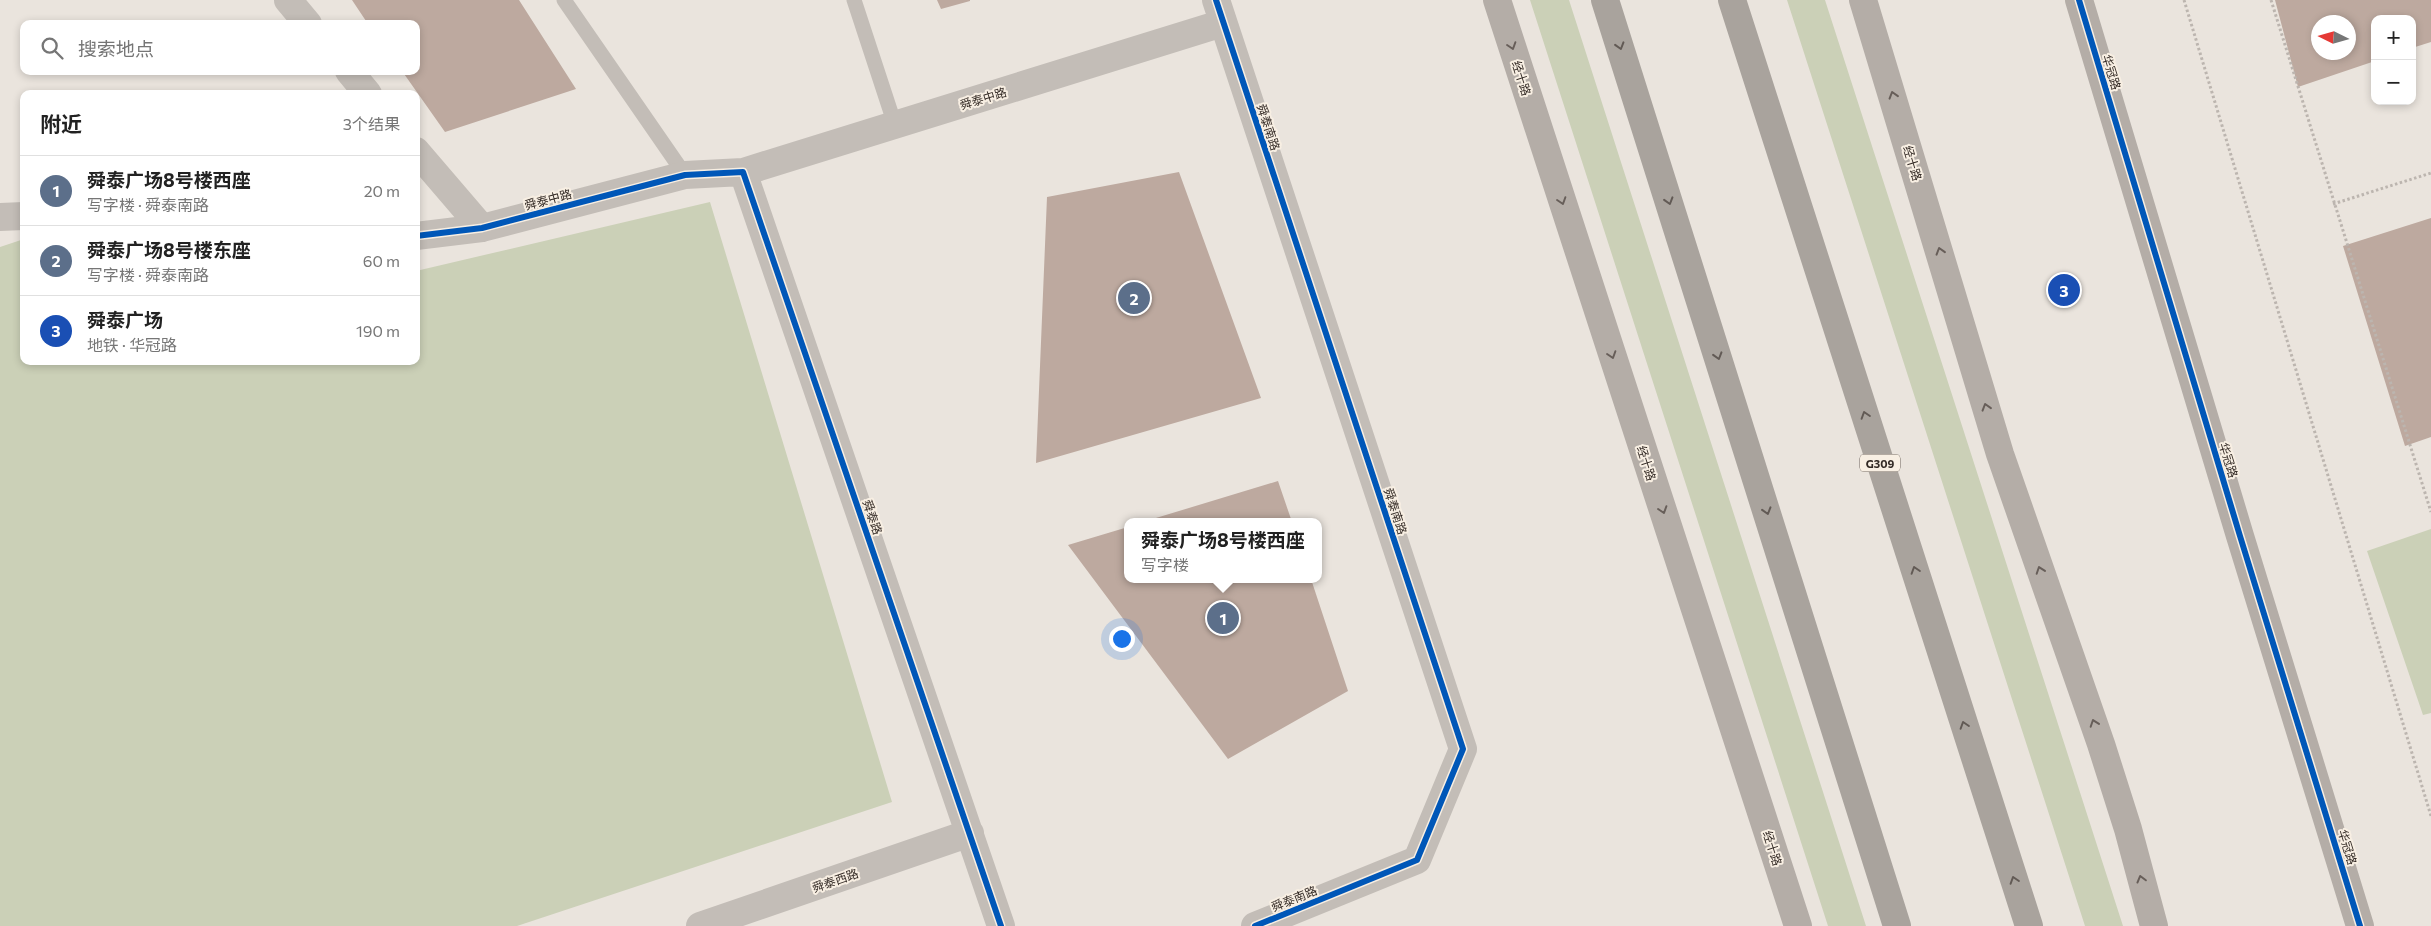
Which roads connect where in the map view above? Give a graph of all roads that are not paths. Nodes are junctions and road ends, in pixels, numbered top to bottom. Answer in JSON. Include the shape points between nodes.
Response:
{"nodes":[{"id":1,"x":288,"y":0,"type":"edge"},
{"id":2,"x":564,"y":0,"type":"edge"},
{"id":3,"x":854,"y":0,"type":"edge"},
{"id":4,"x":1497,"y":0,"type":"edge"},
{"id":5,"x":1605,"y":0,"type":"edge"},
{"id":6,"x":1732,"y":0,"type":"edge"},
{"id":7,"x":1863,"y":0,"type":"edge"},
{"id":8,"x":2079,"y":0,"type":"edge"},
{"id":9,"x":1220,"y":12,"type":"edge"},
{"id":10,"x":305,"y":20,"type":"edge"},
{"id":11,"x":352,"y":75,"type":"edge"},
{"id":12,"x":365,"y":90,"type":"edge"},
{"id":13,"x":895,"y":125,"type":"junction"},
{"id":14,"x":420,"y":156,"type":"edge"},
{"id":15,"x":743,"y":172,"type":"junction"},
{"id":16,"x":685,"y":175,"type":"junction"},
{"id":17,"x":20,"y":216,"type":"edge"},
{"id":18,"x":0,"y":217,"type":"edge"},
{"id":19,"x":482,"y":228,"type":"junction"},
{"id":20,"x":420,"y":236,"type":"edge"},
{"id":21,"x":970,"y":833,"type":"junction"},
{"id":22,"x":700,"y":926,"type":"edge"},
{"id":23,"x":1001,"y":926,"type":"edge"},
{"id":24,"x":1255,"y":926,"type":"edge"},
{"id":25,"x":1798,"y":926,"type":"edge"},
{"id":26,"x":1897,"y":926,"type":"edge"},
{"id":27,"x":2029,"y":926,"type":"edge"},
{"id":28,"x":2154,"y":926,"type":"edge"},
{"id":29,"x":2360,"y":926,"type":"edge"}],
"edges":[{"from":1,"to":10,"type":"street"},
{"from":2,"to":16,"type":"lane"},
{"from":3,"to":13,"type":"lane"},
{"from":4,"to":25,"type":"main road","name":"经十路","one_way":true},
{"from":5,"to":26,"type":"highway","one_way":true},
{"from":27,"to":6,"type":"highway","number":"G309","one_way":true},
{"from":28,"to":7,"type":"main road","name":"经十路","one_way":true,"via":[[2101,744],[2000,454]]},
{"from":8,"to":29,"type":"main road","name":"华冠路"},
{"from":9,"to":13,"type":"street","name":"舜泰中路"},
{"from":9,"to":24,"type":"street","name":"舜泰南路","via":[[1463,749],[1417,860]]},
{"from":11,"to":12,"type":"street"},
{"from":13,"to":15,"type":"street","name":"舜泰中路"},
{"from":14,"to":19,"type":"street"},
{"from":15,"to":16,"type":"street"},
{"from":15,"to":21,"type":"street","name":"舜泰路"},
{"from":16,"to":19,"type":"street","name":"舜泰中路"},
{"from":17,"to":18,"type":"street"},
{"from":19,"to":20,"type":"street","name":"舜泰中路"},
{"from":21,"to":22,"type":"street","name":"舜泰西路"},
{"from":21,"to":23,"type":"street","name":"舜泰路"}]}
